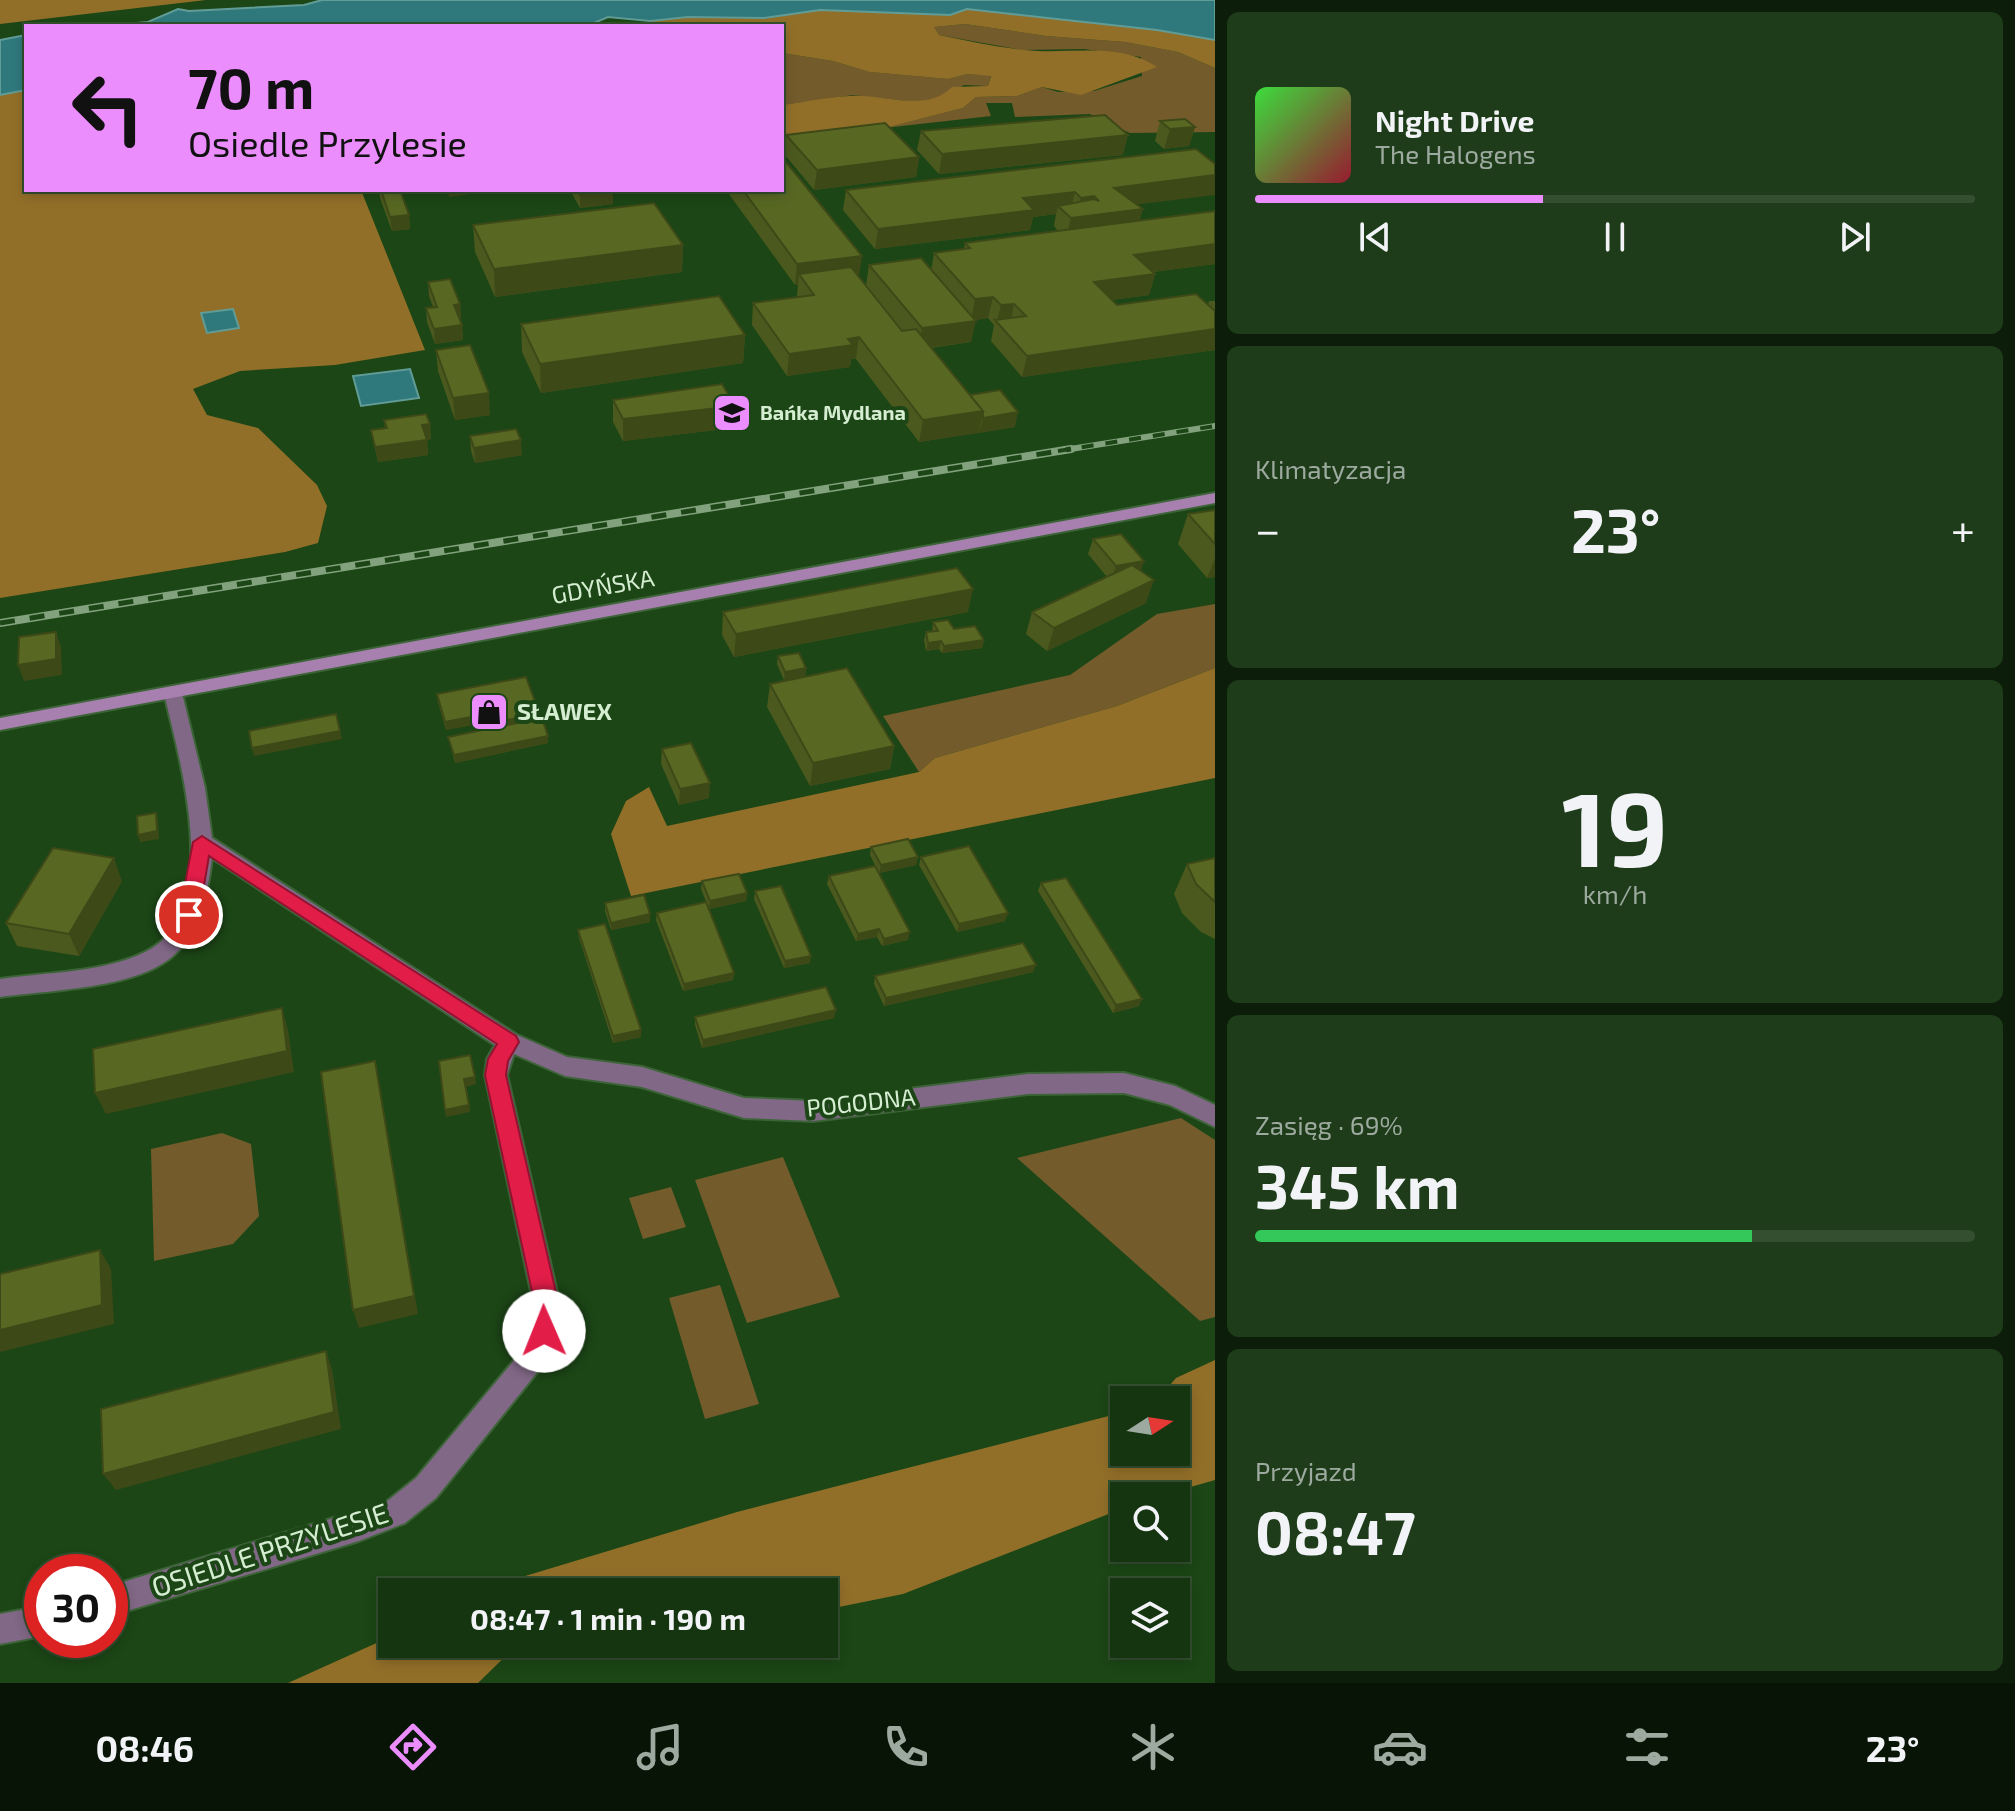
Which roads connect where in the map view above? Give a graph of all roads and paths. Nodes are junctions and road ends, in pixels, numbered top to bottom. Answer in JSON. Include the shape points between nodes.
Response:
{"nodes":[{"id":1,"x":1215,"y":498,"type":"edge"},
{"id":2,"x":173,"y":693,"type":"junction"},
{"id":3,"x":0,"y":724,"type":"edge"},
{"id":4,"x":202,"y":842,"type":"junction"},
{"id":5,"x":0,"y":988,"type":"edge"},
{"id":6,"x":509,"y":1042,"type":"junction"},
{"id":7,"x":1215,"y":1117,"type":"edge"},
{"id":8,"x":128,"y":1596,"type":"edge"},
{"id":9,"x":24,"y":1624,"type":"edge"},
{"id":10,"x":0,"y":1629,"type":"edge"}],
"edges":[{"from":1,"to":2,"type":"main road","name":"GDYŃSKA"},
{"from":2,"to":3,"type":"main road","name":"GDYŃSKA"},
{"from":2,"to":4,"type":"street"},
{"from":4,"to":5,"type":"street","via":[[189,915],[178,939],[157,957],[130,967]]},
{"from":4,"to":6,"type":"street"},
{"from":6,"to":7,"type":"street","name":"POGODNA","via":[[565,1066],[642,1077],[744,1108],[813,1111],[1028,1084],[1124,1083],[1175,1096]]},
{"from":6,"to":8,"type":"street","name":"OSIEDLE PRZYLESIE","via":[[498,1059],[496,1075],[546,1301],[544,1331],[530,1361],[426,1488],[395,1513]]},
{"from":9,"to":10,"type":"street"}]}
